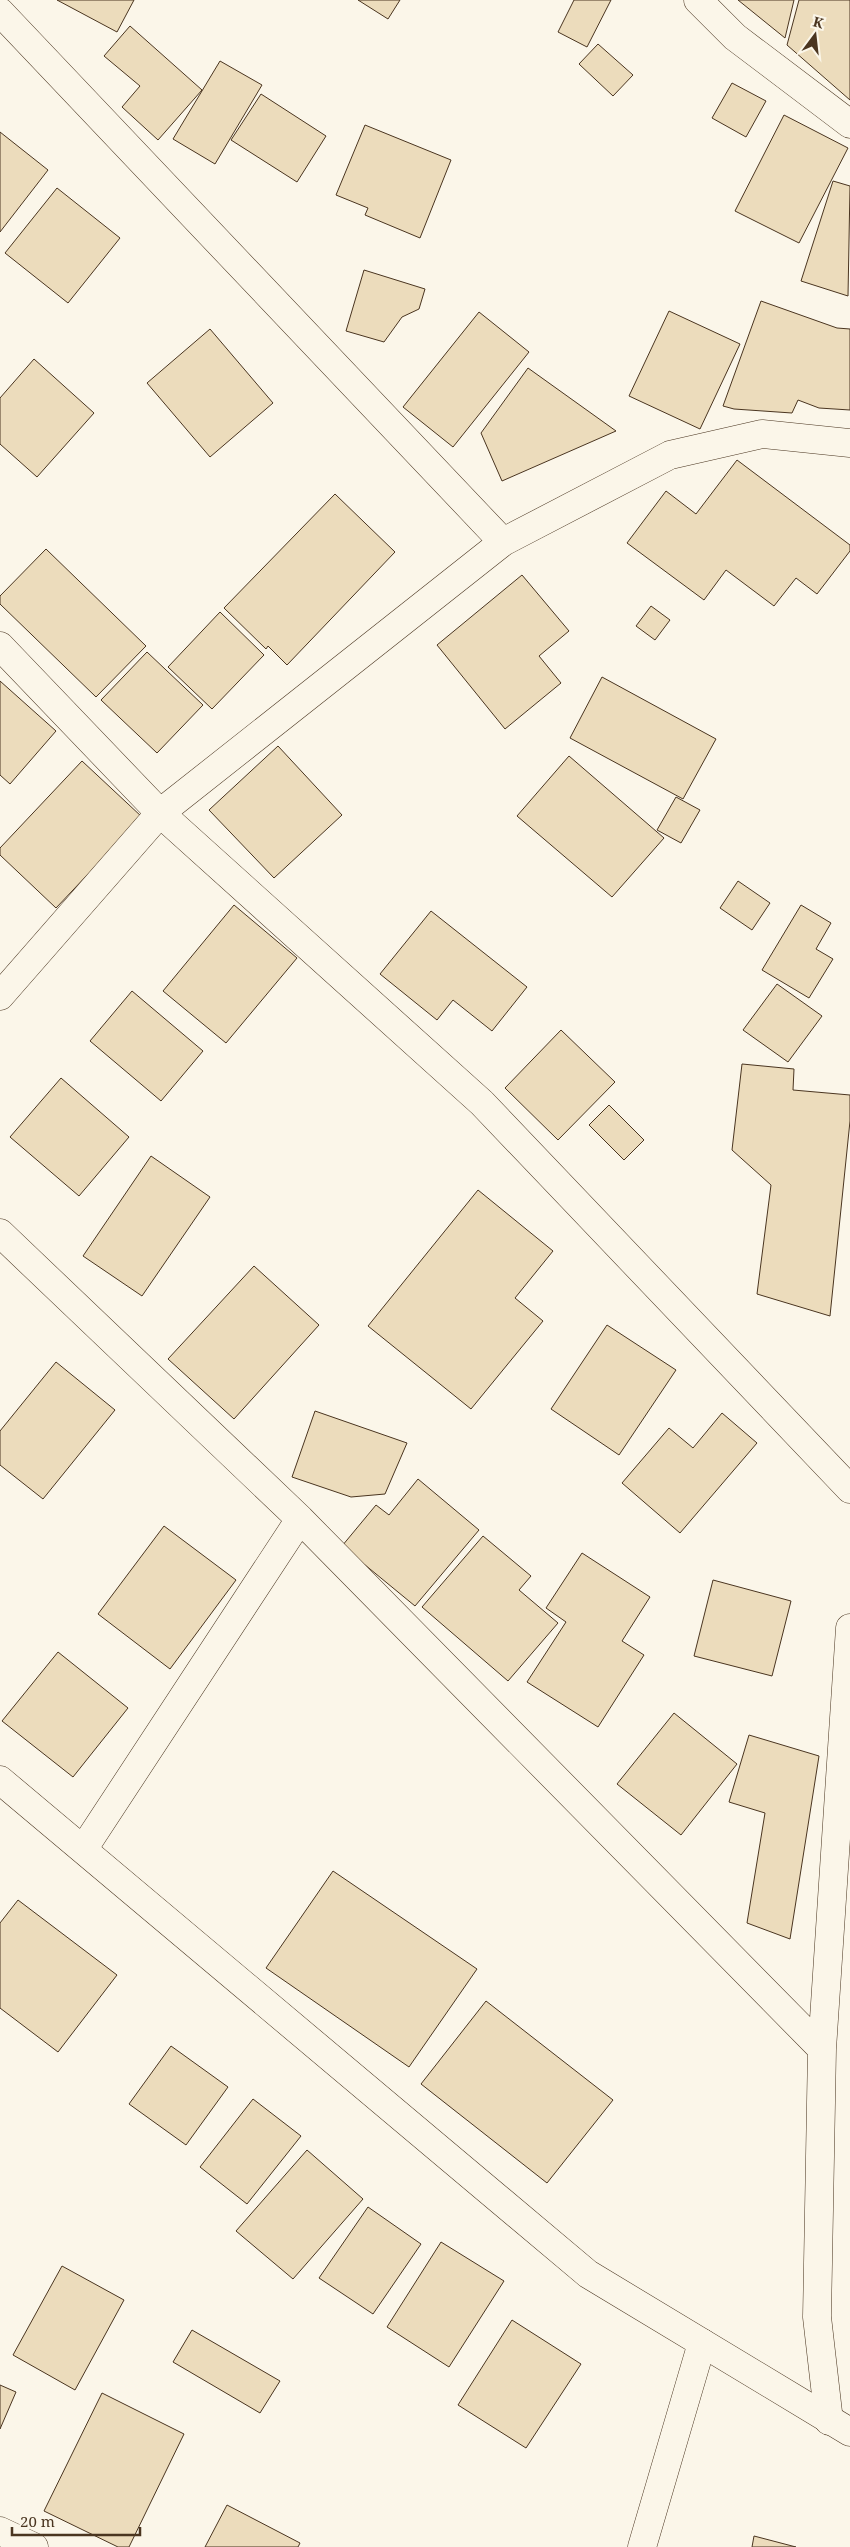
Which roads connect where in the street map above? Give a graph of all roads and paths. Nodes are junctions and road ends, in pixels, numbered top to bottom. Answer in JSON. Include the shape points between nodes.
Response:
{"nodes":[{"id":1,"x":698,"y":0,"type":"edge"},
{"id":2,"x":0,"y":12,"type":"edge"},
{"id":3,"x":850,"y":124,"type":"edge"},
{"id":4,"x":850,"y":443,"type":"edge"},
{"id":5,"x":503,"y":542,"type":"junction"},
{"id":6,"x":0,"y":646,"type":"edge"},
{"id":7,"x":160,"y":813,"type":"junction"},
{"id":8,"x":0,"y":996,"type":"edge"},
{"id":9,"x":0,"y":1233,"type":"edge"},
{"id":10,"x":850,"y":1489,"type":"edge"},
{"id":11,"x":300,"y":1519,"type":"junction"},
{"id":12,"x":850,"y":1628,"type":"edge"},
{"id":13,"x":850,"y":1639,"type":"edge"},
{"id":14,"x":0,"y":1780,"type":"edge"},
{"id":15,"x":84,"y":1848,"type":"junction"},
{"id":16,"x":822,"y":2049,"type":"junction"},
{"id":17,"x":702,"y":2343,"type":"junction"},
{"id":18,"x":840,"y":2426,"type":"edge"},
{"id":19,"x":0,"y":2531,"type":"edge"},
{"id":20,"x":34,"y":2547,"type":"edge"},
{"id":21,"x":642,"y":2547,"type":"edge"}],
"edges":[{"from":1,"to":3,"type":"street","via":[[735,37]]},
{"from":2,"to":5,"type":"street"},
{"from":4,"to":5,"type":"street","via":[[762,434],[670,455]]},
{"from":5,"to":7,"type":"street"},
{"from":6,"to":7,"type":"street"},
{"from":7,"to":8,"type":"street"},
{"from":7,"to":10,"type":"street","via":[[482,1103]]},
{"from":9,"to":11,"type":"street"},
{"from":11,"to":15,"type":"street"},
{"from":11,"to":16,"type":"street"},
{"from":12,"to":13,"type":"street"},
{"from":13,"to":16,"type":"street"},
{"from":14,"to":15,"type":"street"},
{"from":15,"to":17,"type":"street","via":[[588,2274]]},
{"from":16,"to":18,"type":"street","via":[[817,2317]]},
{"from":17,"to":18,"type":"street"},
{"from":17,"to":21,"type":"street"},
{"from":19,"to":20,"type":"street"}]}
